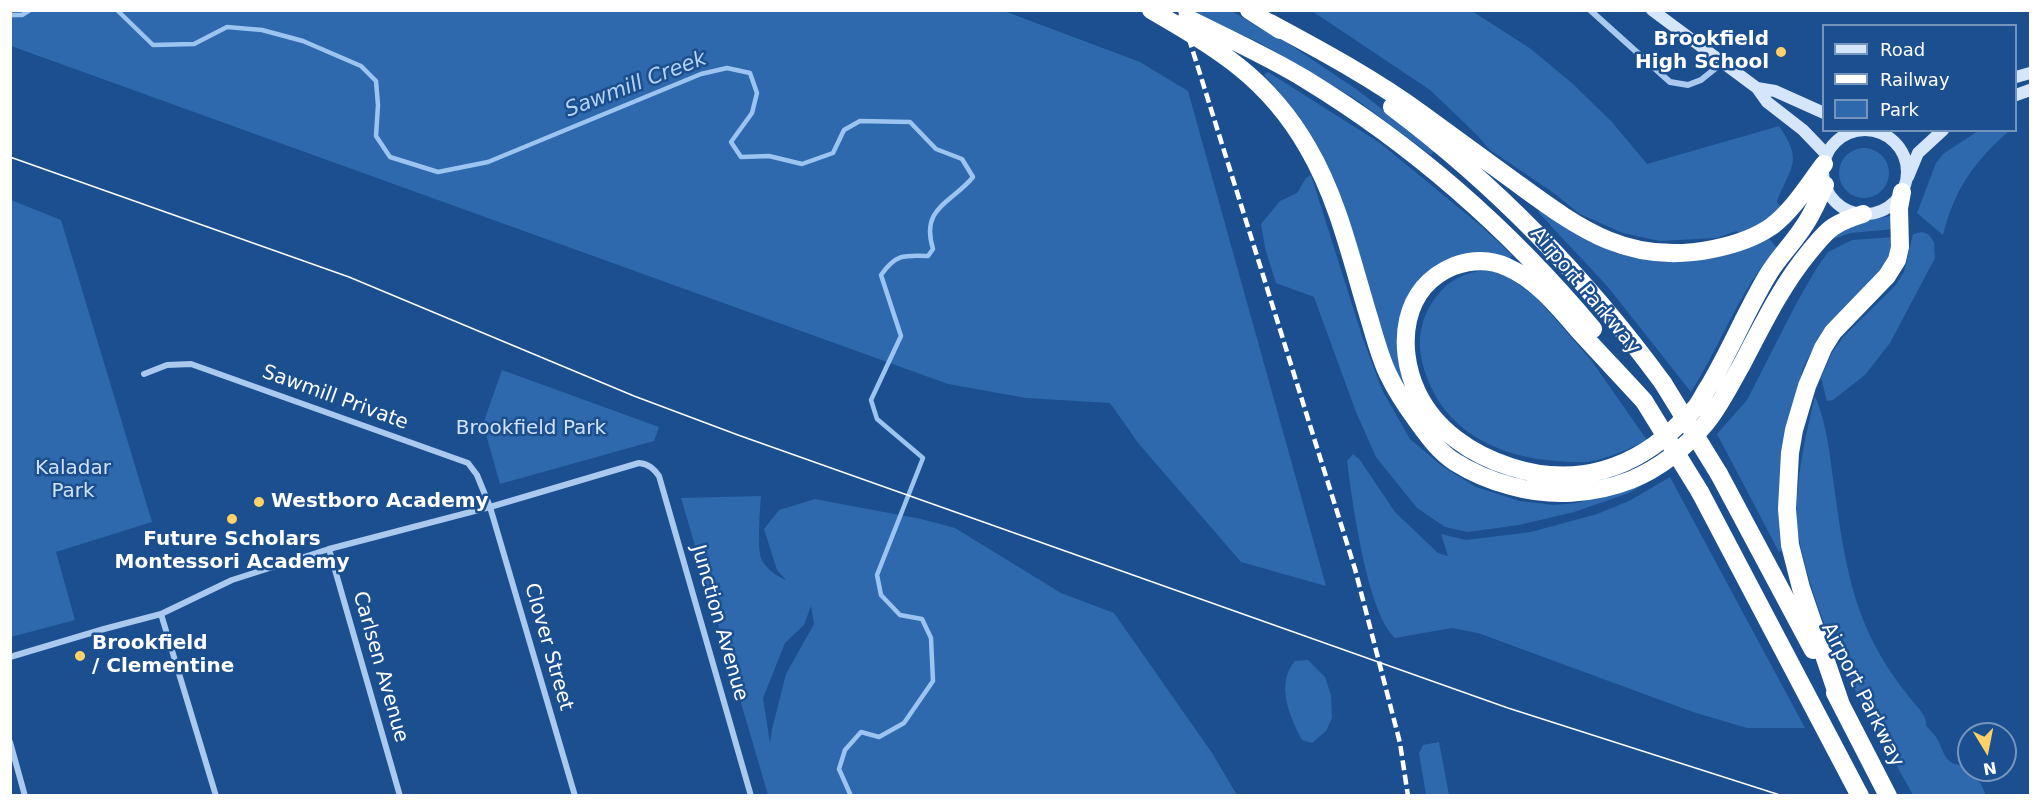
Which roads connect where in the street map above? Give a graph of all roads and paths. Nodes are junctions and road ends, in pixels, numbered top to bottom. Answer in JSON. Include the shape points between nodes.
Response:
{"nodes":[{"id":1,"x":1151,"y":10,"type":"edge"},
{"id":2,"x":1169,"y":10,"type":"edge"},
{"id":3,"x":1249,"y":10,"type":"edge"},
{"id":4,"x":1590,"y":10,"type":"edge"},
{"id":5,"x":1652,"y":10,"type":"edge"},
{"id":6,"x":1270,"y":23,"type":"junction"},
{"id":7,"x":1722,"y":63,"type":"junction"},
{"id":8,"x":1757,"y":88,"type":"junction"},
{"id":9,"x":1822,"y":112,"type":"edge"},
{"id":10,"x":1854,"y":132,"type":"edge"},
{"id":11,"x":1874,"y":132,"type":"edge"},
{"id":12,"x":1941,"y":132,"type":"edge"},
{"id":13,"x":1826,"y":159,"type":"junction"},
{"id":14,"x":1825,"y":185,"type":"junction"},
{"id":15,"x":1904,"y":187,"type":"junction"},
{"id":16,"x":1863,"y":214,"type":"junction"},
{"id":17,"x":144,"y":374,"type":"dead end"},
{"id":18,"x":1644,"y":401,"type":"junction"},
{"id":19,"x":490,"y":507,"type":"junction"},
{"id":20,"x":329,"y":549,"type":"junction"},
{"id":21,"x":161,"y":614,"type":"junction"},
{"id":22,"x":10,"y":657,"type":"edge"},
{"id":23,"x":1840,"y":702,"type":"junction"},
{"id":24,"x":10,"y":742,"type":"edge"},
{"id":25,"x":25,"y":795,"type":"edge"},
{"id":26,"x":216,"y":795,"type":"edge"},
{"id":27,"x":400,"y":795,"type":"edge"},
{"id":28,"x":575,"y":795,"type":"edge"},
{"id":29,"x":751,"y":795,"type":"edge"},
{"id":30,"x":1860,"y":795,"type":"edge"},
{"id":31,"x":1888,"y":795,"type":"edge"}],
"edges":[{"from":1,"to":16,"type":"highway","via":[[1230,59],[1290,119],[1327,185],[1379,351],[1399,395],[1441,451],[1454,462],[1499,483],[1547,493],[1582,492],[1631,480],[1662,464],[1707,422],[1798,266],[1833,227]]},
{"from":2,"to":18,"type":"highway","name":"Airport Parkway","via":[[1303,78],[1416,156],[1486,214],[1558,287],[1614,355]]},
{"from":3,"to":6,"type":"highway","name":"Airport Parkway"},
{"from":4,"to":7,"type":"street","via":[[1670,82],[1688,85]]},
{"from":5,"to":7,"type":"main road"},
{"from":6,"to":13,"type":"highway","via":[[1354,69],[1420,112],[1573,224],[1630,248],[1683,254],[1723,247],[1754,236],[1786,213]]},
{"from":6,"to":23,"type":"highway","name":"Airport Parkway","bridge":true,"via":[[1424,131],[1485,183],[1578,277],[1630,338],[1719,474]]},
{"from":7,"to":8,"type":"main road"},
{"from":8,"to":9,"type":"main road"},
{"from":8,"to":13,"type":"main road","via":[[1767,102],[1803,130]]},
{"from":10,"to":13,"type":"main road","via":[[1838,141]]},
{"from":11,"to":15,"type":"main road","via":[[1884,135],[1900,150],[1905,160]]},
{"from":12,"to":15,"type":"main road","via":[[1918,153]]},
{"from":13,"to":14,"type":"main road"},
{"from":14,"to":16,"type":"main road","via":[[1843,208]]},
{"from":14,"to":18,"type":"highway","via":[[1807,222],[1769,273],[1696,407],[1652,449],[1607,470],[1561,475],[1530,472],[1495,462],[1445,430],[1425,407],[1409,367],[1406,328],[1415,298],[1431,278],[1461,264],[1490,261],[1507,267],[1552,301]]},
{"from":15,"to":16,"type":"main road","via":[[1886,209]]},
{"from":15,"to":23,"type":"highway","via":[[1897,260],[1822,348],[1807,386],[1790,453],[1790,545]]},
{"from":17,"to":19,"type":"street","name":"Sawmill Private","via":[[167,365],[191,364],[468,463]]},
{"from":18,"to":30,"type":"highway","name":"Airport Parkway","bridge":true,"via":[[1700,492]]},
{"from":19,"to":20,"type":"street"},
{"from":19,"to":28,"type":"street","name":"Clover Street"},
{"from":19,"to":29,"type":"street","name":"Junction Avenue","via":[[639,463],[652,467],[659,476]]},
{"from":20,"to":21,"type":"street","via":[[232,580]]},
{"from":20,"to":27,"type":"street","name":"Carlsen Avenue"},
{"from":21,"to":22,"type":"street"},
{"from":21,"to":26,"type":"street"},
{"from":23,"to":31,"type":"highway","name":"Airport Parkway"},
{"from":24,"to":25,"type":"street"}]}
